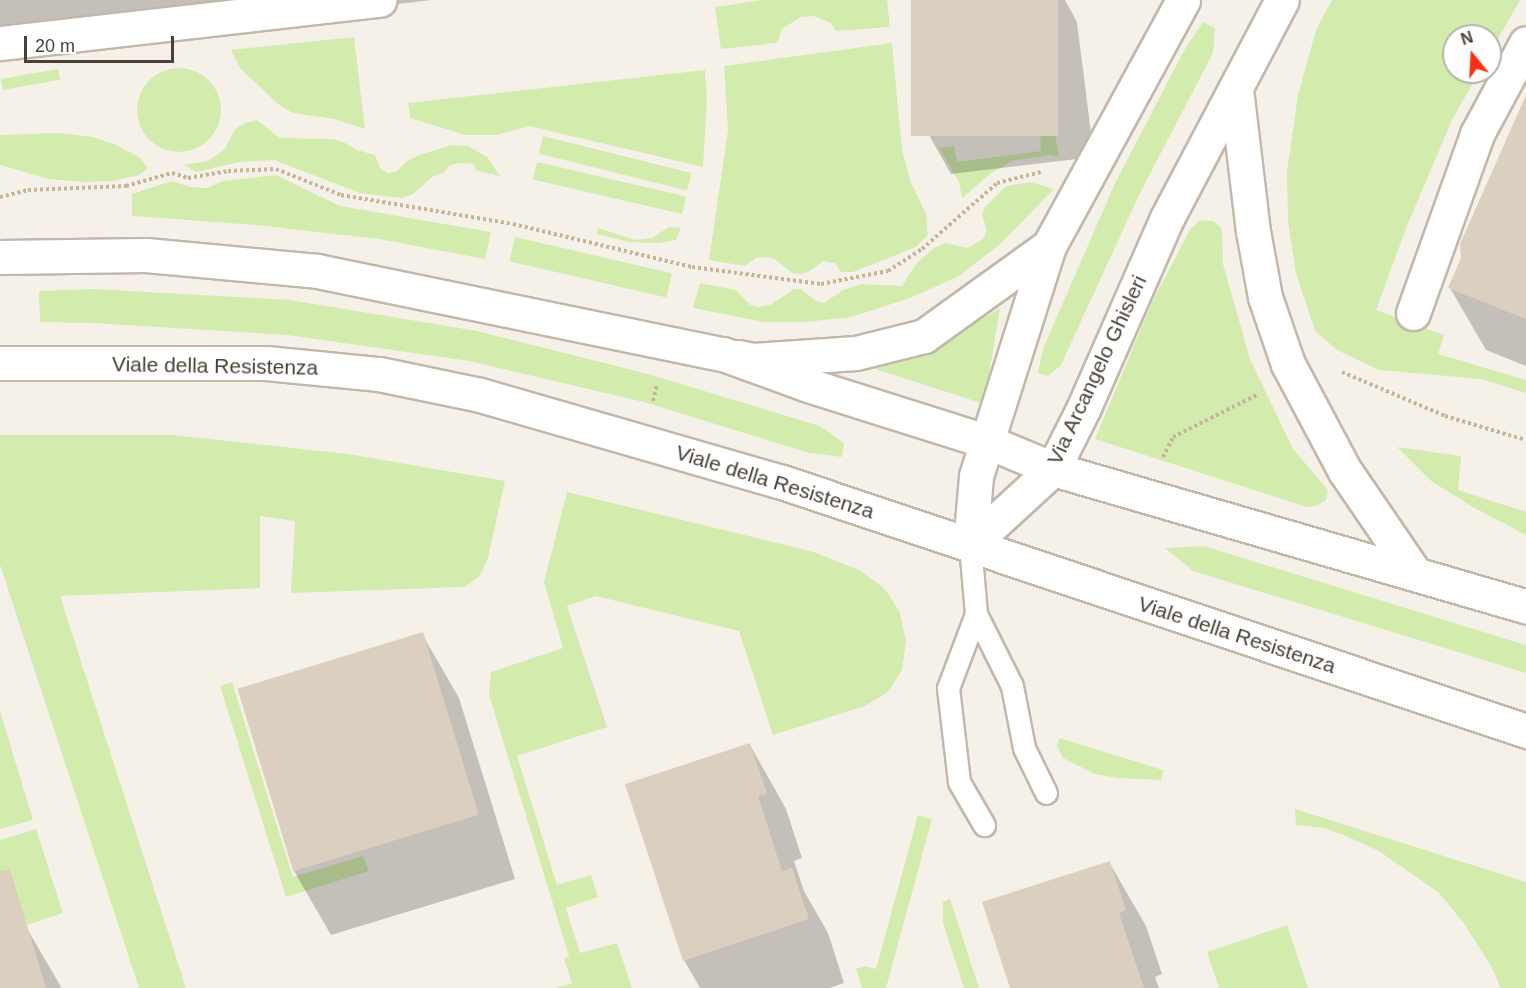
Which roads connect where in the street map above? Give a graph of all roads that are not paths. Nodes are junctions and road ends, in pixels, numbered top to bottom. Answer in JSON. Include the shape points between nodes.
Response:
{"nodes":[{"id":1,"x":380,"y":0,"type":"edge"},
{"id":2,"x":1183,"y":0,"type":"edge"},
{"id":3,"x":1282,"y":0,"type":"edge"},
{"id":4,"x":0,"y":43,"type":"edge"},
{"id":5,"x":1526,"y":43,"type":"edge"},
{"id":6,"x":1236,"y":89,"type":"junction"},
{"id":7,"x":1049,"y":246,"type":"junction"},
{"id":8,"x":0,"y":257,"type":"edge"},
{"id":9,"x":1413,"y":314,"type":"dead end"},
{"id":10,"x":723,"y":354,"type":"junction"},
{"id":11,"x":0,"y":363,"type":"edge"},
{"id":12,"x":986,"y":441,"type":"junction"},
{"id":13,"x":1053,"y":469,"type":"junction"},
{"id":14,"x":970,"y":545,"type":"junction"},
{"id":15,"x":1414,"y":572,"type":"junction"},
{"id":16,"x":1526,"y":606,"type":"edge"},
{"id":17,"x":976,"y":614,"type":"junction"},
{"id":18,"x":1526,"y":731,"type":"edge"},
{"id":19,"x":1046,"y":793,"type":"dead end"},
{"id":20,"x":984,"y":825,"type":"dead end"}],
"edges":[{"from":1,"to":4,"type":"street"},
{"from":2,"to":7,"type":"street"},
{"from":3,"to":6,"type":"street","name":"Via Arcangelo Ghisleri"},
{"from":5,"to":9,"type":"street","via":[[1477,134]]},
{"from":6,"to":13,"type":"street","name":"Via Arcangelo Ghisleri","via":[[1167,218]]},
{"from":6,"to":15,"type":"street","via":[[1265,297],[1288,364],[1345,471]]},
{"from":7,"to":10,"type":"street","via":[[924,336],[856,353],[753,360]]},
{"from":7,"to":12,"type":"street"},
{"from":8,"to":10,"type":"street","via":[[146,255],[317,271]]},
{"from":10,"to":12,"type":"street"},
{"from":11,"to":14,"type":"street","name":"Viale della Resistenza","via":[[266,363],[379,374],[480,394],[760,475]]},
{"from":12,"to":13,"type":"street"},
{"from":12,"to":14,"type":"street","via":[[976,476]]},
{"from":13,"to":14,"type":"street","name":"Via Arcangelo Ghisleri"},
{"from":13,"to":15,"type":"street"},
{"from":14,"to":17,"type":"lane"},
{"from":14,"to":18,"type":"street","name":"Viale della Resistenza"},
{"from":15,"to":16,"type":"street"},
{"from":17,"to":19,"type":"lane","via":[[1012,686],[1024,748]]},
{"from":17,"to":20,"type":"lane","via":[[948,688],[959,782]]}]}
